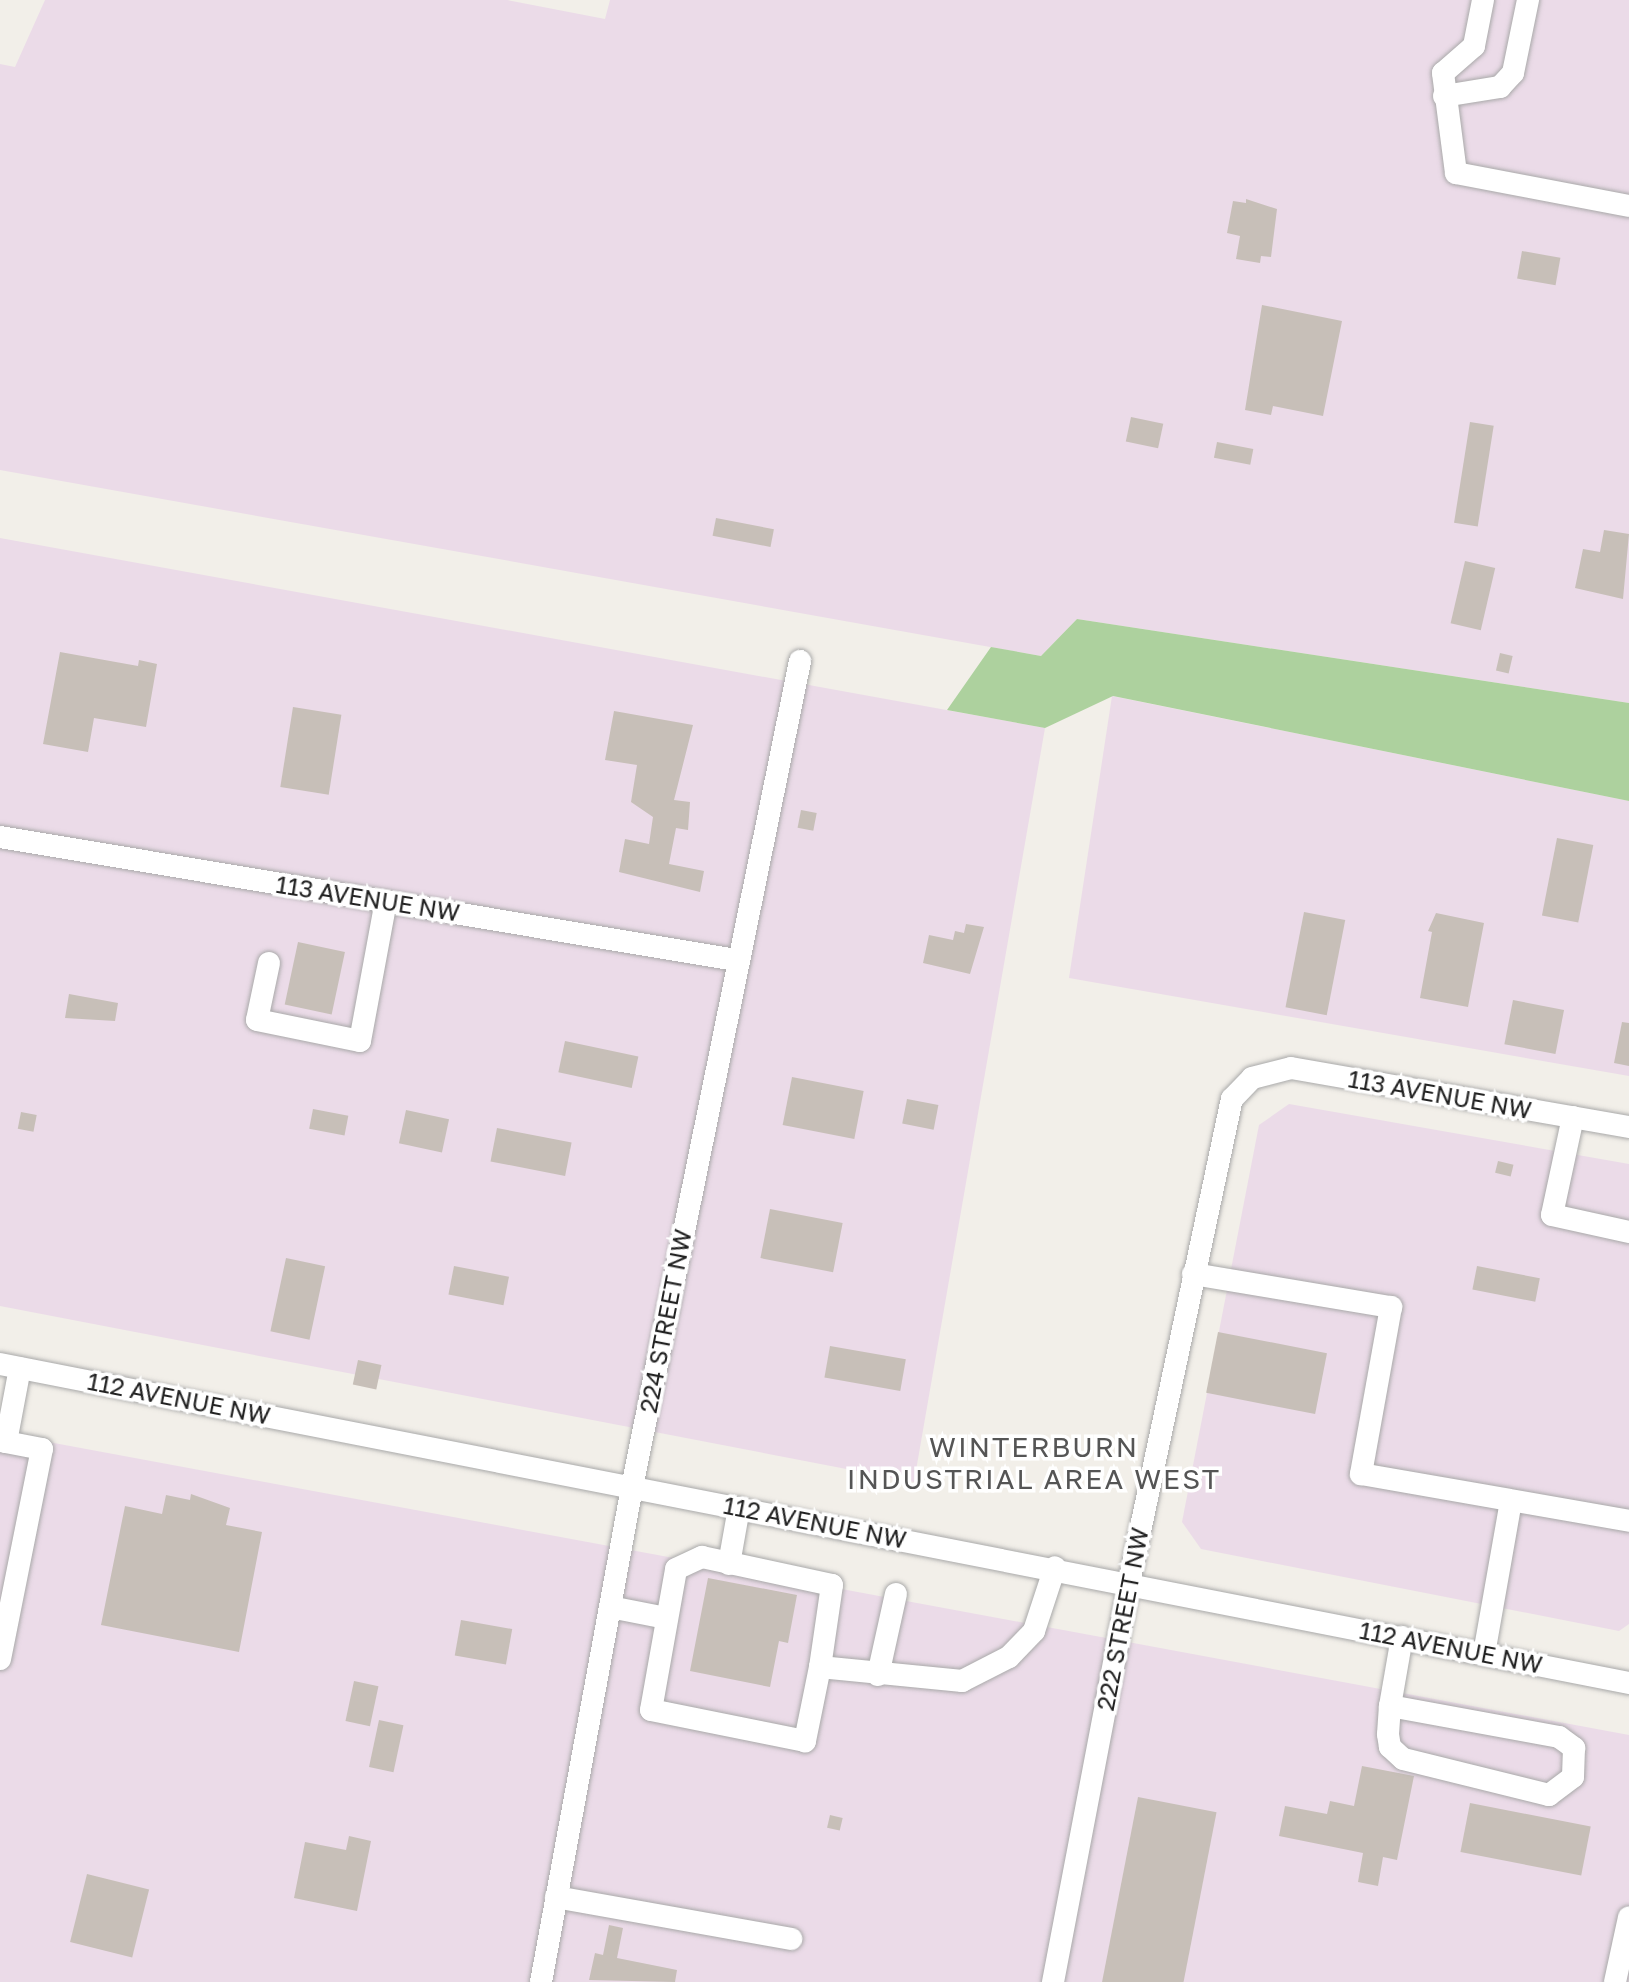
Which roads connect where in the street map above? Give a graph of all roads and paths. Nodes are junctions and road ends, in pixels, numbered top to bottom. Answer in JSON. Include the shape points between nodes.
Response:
{"nodes":[{"id":1,"x":1483,"y":0,"type":"edge"},
{"id":2,"x":1528,"y":0,"type":"edge"},
{"id":3,"x":1444,"y":96,"type":"junction"},
{"id":4,"x":1629,"y":206,"type":"edge"},
{"id":5,"x":800,"y":661,"type":"dead end"},
{"id":6,"x":0,"y":837,"type":"edge"},
{"id":7,"x":386,"y":901,"type":"junction"},
{"id":8,"x":736,"y":960,"type":"junction"},
{"id":9,"x":269,"y":963,"type":"dead end"},
{"id":10,"x":1252,"y":1078,"type":"joint"},
{"id":11,"x":1573,"y":1117,"type":"junction"},
{"id":12,"x":1629,"y":1127,"type":"edge"},
{"id":13,"x":1629,"y":1232,"type":"edge"},
{"id":14,"x":1193,"y":1274,"type":"junction"},
{"id":15,"x":10,"y":1366,"type":"edge"},
{"id":16,"x":3,"y":1442,"type":"edge"},
{"id":17,"x":632,"y":1487,"type":"junction"},
{"id":18,"x":1511,"y":1501,"type":"junction"},
{"id":19,"x":739,"y":1508,"type":"junction"},
{"id":20,"x":1629,"y":1521,"type":"edge"},
{"id":21,"x":729,"y":1564,"type":"junction"},
{"id":22,"x":1055,"y":1567,"type":"junction"},
{"id":23,"x":1129,"y":1583,"type":"junction"},
{"id":24,"x":896,"y":1594,"type":"dead end"},
{"id":25,"x":610,"y":1607,"type":"junction"},
{"id":26,"x":666,"y":1618,"type":"junction"},
{"id":27,"x":1402,"y":1637,"type":"junction"},
{"id":28,"x":2,"y":1651,"type":"edge"},
{"id":29,"x":1484,"y":1654,"type":"junction"},
{"id":30,"x":820,"y":1667,"type":"junction"},
{"id":31,"x":878,"y":1675,"type":"junction"},
{"id":32,"x":1629,"y":1683,"type":"edge"},
{"id":33,"x":1390,"y":1706,"type":"junction"},
{"id":34,"x":556,"y":1897,"type":"junction"},
{"id":35,"x":1629,"y":1917,"type":"edge"},
{"id":36,"x":791,"y":1939,"type":"dead end"},
{"id":37,"x":541,"y":1982,"type":"edge"},
{"id":38,"x":1053,"y":1982,"type":"edge"},
{"id":39,"x":1615,"y":1982,"type":"edge"}],
"edges":[{"from":1,"to":3,"type":"street","via":[[1474,46],[1443,73]]},
{"from":2,"to":3,"type":"street","via":[[1513,73],[1500,87]]},
{"from":3,"to":4,"type":"street","via":[[1456,173]]},
{"from":5,"to":8,"type":"street","name":"224 STREET NW"},
{"from":6,"to":7,"type":"street","name":"113 AVENUE NW"},
{"from":7,"to":8,"type":"street","name":"113 AVENUE NW"},
{"from":7,"to":9,"type":"street","via":[[360,1041],[257,1020]]},
{"from":8,"to":17,"type":"street","name":"224 STREET NW"},
{"from":10,"to":11,"type":"street","name":"113 AVENUE NW","via":[[1291,1068]]},
{"from":10,"to":14,"type":"street","name":"222 STREET NW","via":[[1226,1114]]},
{"from":11,"to":12,"type":"street","name":"113 AVENUE NW"},
{"from":11,"to":13,"type":"street","via":[[1552,1215]]},
{"from":14,"to":18,"type":"street","via":[[1391,1307],[1361,1474]]},
{"from":14,"to":23,"type":"street","name":"222 STREET NW"},
{"from":15,"to":16,"type":"street"},
{"from":15,"to":17,"type":"street","name":"112 AVENUE NW"},
{"from":16,"to":28,"type":"street","via":[[42,1449]]},
{"from":17,"to":19,"type":"street","name":"112 AVENUE NW"},
{"from":17,"to":25,"type":"street","name":"224 STREET NW"},
{"from":18,"to":20,"type":"street"},
{"from":18,"to":29,"type":"street"},
{"from":19,"to":21,"type":"street"},
{"from":19,"to":22,"type":"street","name":"112 AVENUE NW"},
{"from":21,"to":26,"type":"street","via":[[702,1557],[676,1569]]},
{"from":21,"to":30,"type":"street","via":[[832,1585]]},
{"from":22,"to":23,"type":"street","name":"112 AVENUE NW"},
{"from":22,"to":31,"type":"street","via":[[1034,1631],[1009,1657],[962,1681]]},
{"from":23,"to":27,"type":"street","name":"112 AVENUE NW"},
{"from":23,"to":38,"type":"street","name":"222 STREET NW"},
{"from":24,"to":31,"type":"street"},
{"from":25,"to":26,"type":"street"},
{"from":25,"to":34,"type":"street","name":"224 STREET NW"},
{"from":26,"to":30,"type":"street","via":[[651,1710],[805,1741]]},
{"from":27,"to":29,"type":"street","name":"112 AVENUE NW"},
{"from":27,"to":33,"type":"street"},
{"from":29,"to":32,"type":"street","name":"112 AVENUE NW"},
{"from":30,"to":31,"type":"street"},
{"from":33,"to":33,"type":"street","via":[[1390,1747],[1403,1759],[1549,1795],[1573,1777],[1574,1748],[1559,1737]]},
{"from":34,"to":36,"type":"street"},
{"from":34,"to":37,"type":"street","name":"224 STREET NW"},
{"from":35,"to":39,"type":"street"}]}
